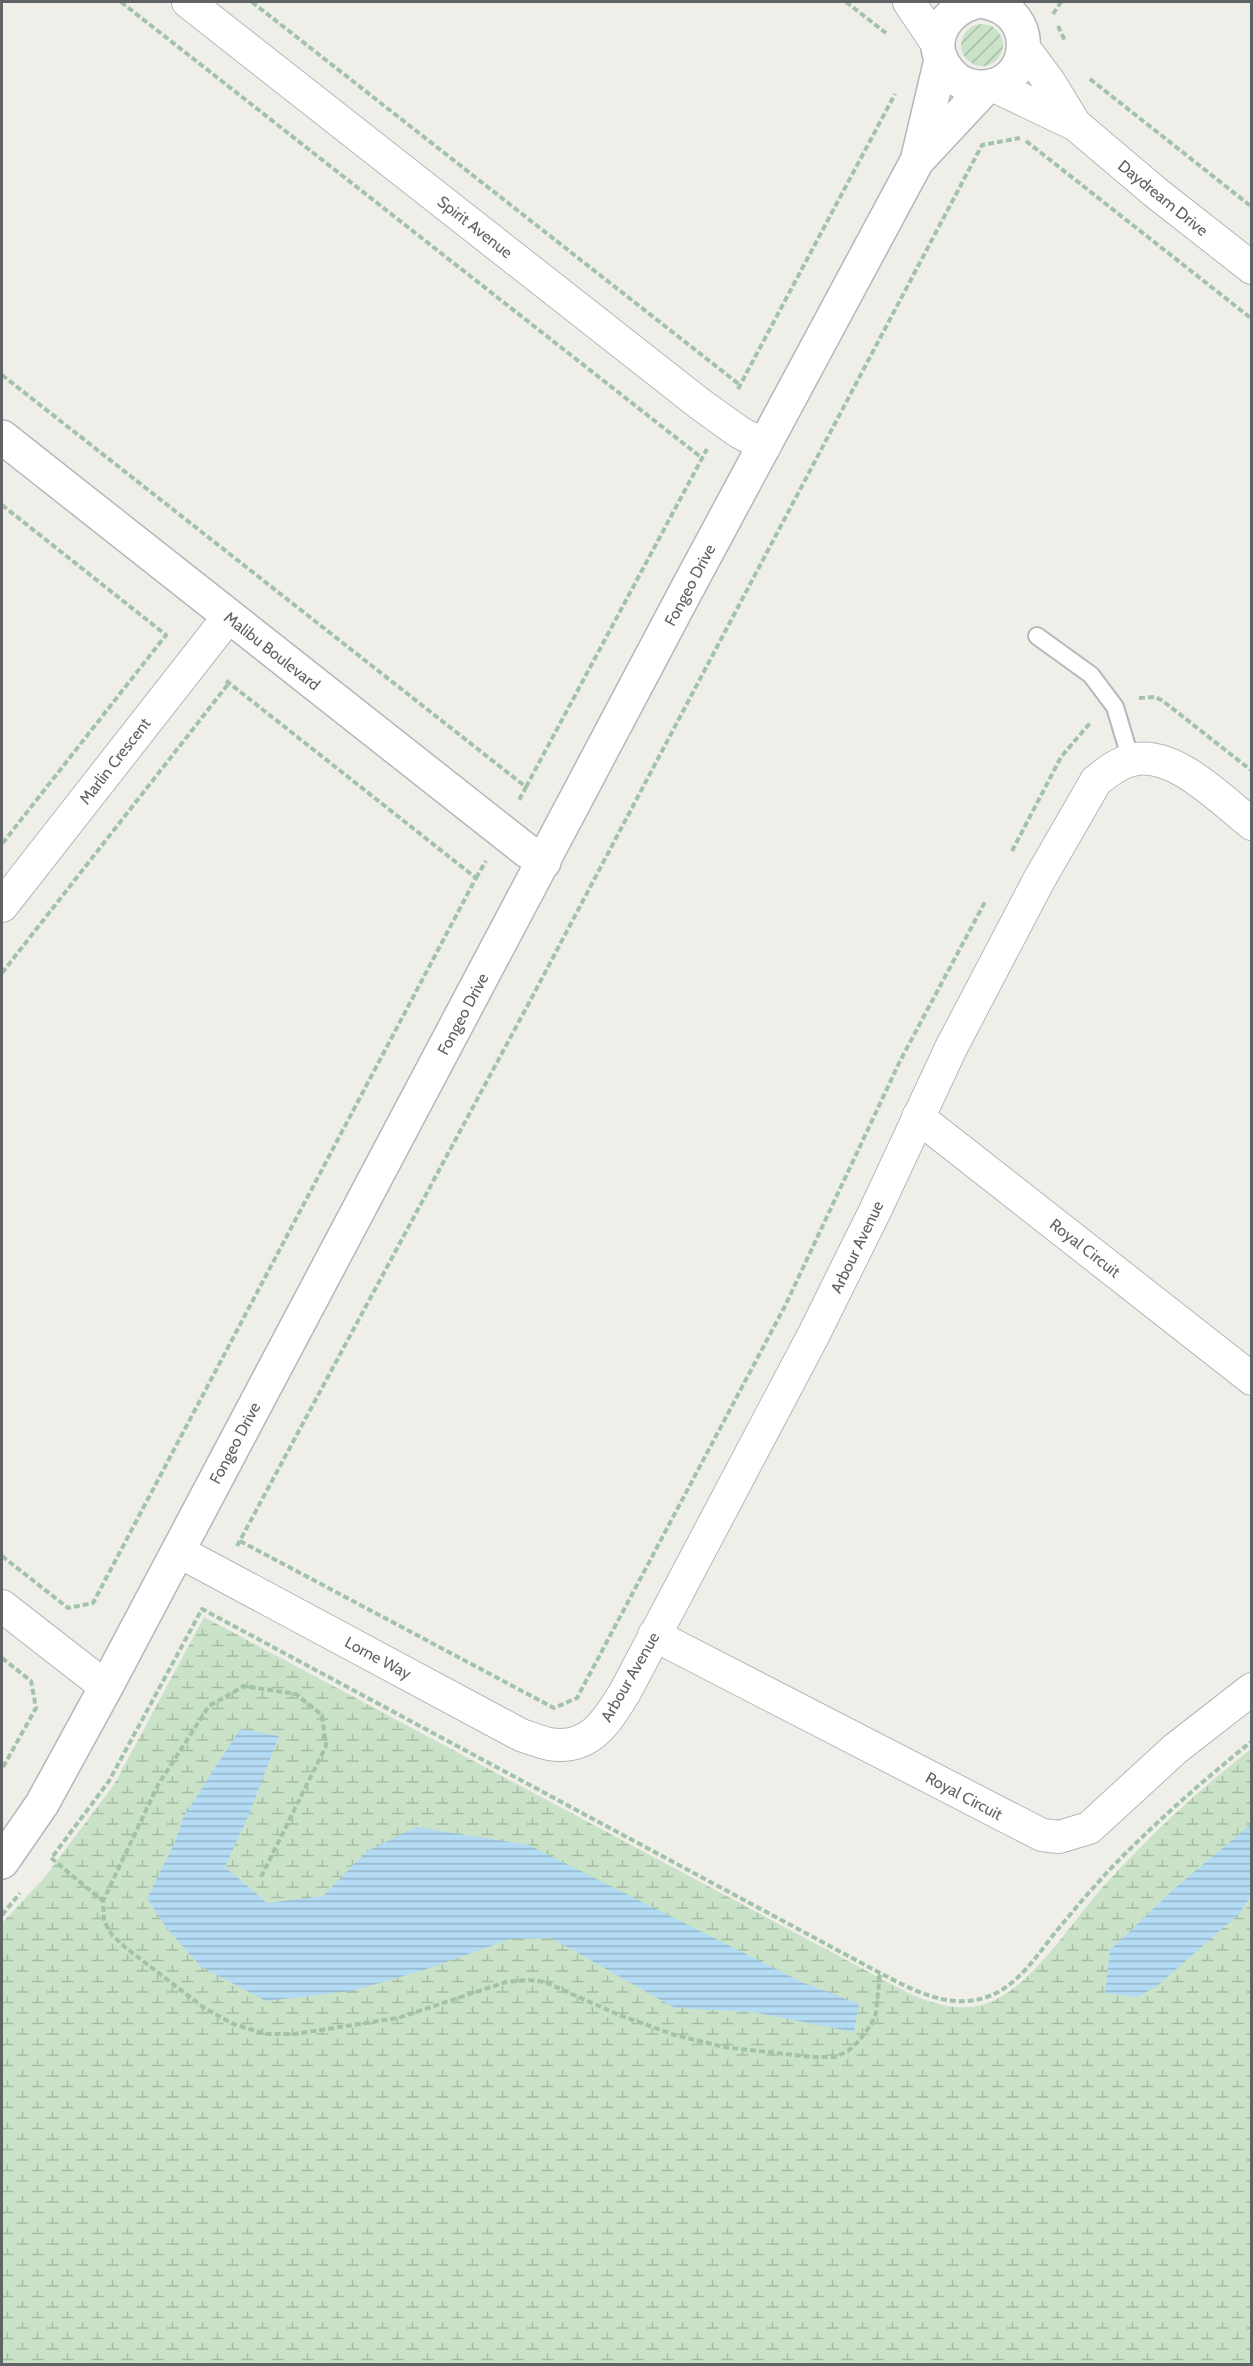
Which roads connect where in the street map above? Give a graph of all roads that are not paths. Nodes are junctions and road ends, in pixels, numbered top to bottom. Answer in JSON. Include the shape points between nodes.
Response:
{"nodes":[{"id":1,"x":188,"y":2,"type":"edge"},
{"id":2,"x":909,"y":2,"type":"edge"},
{"id":3,"x":975,"y":2,"type":"edge"},
{"id":4,"x":985,"y":2,"type":"edge"},
{"id":5,"x":1023,"y":25,"type":"edge"},
{"id":6,"x":940,"y":52,"type":"junction"},
{"id":7,"x":989,"y":86,"type":"junction"},
{"id":8,"x":1076,"y":125,"type":"junction"},
{"id":9,"x":917,"y":161,"type":"junction"},
{"id":10,"x":1251,"y":268,"type":"edge"},
{"id":11,"x":2,"y":438,"type":"edge"},
{"id":12,"x":765,"y":446,"type":"junction"},
{"id":13,"x":229,"y":616,"type":"junction"},
{"id":14,"x":1037,"y":636,"type":"dead end"},
{"id":15,"x":1131,"y":760,"type":"junction"},
{"id":16,"x":1251,"y":824,"type":"edge"},
{"id":17,"x":544,"y":862,"type":"junction"},
{"id":18,"x":2,"y":906,"type":"edge"},
{"id":19,"x":918,"y":1117,"type":"junction"},
{"id":20,"x":1251,"y":1379,"type":"edge"},
{"id":21,"x":178,"y":1551,"type":"junction"},
{"id":22,"x":2,"y":1606,"type":"edge"},
{"id":23,"x":654,"y":1635,"type":"junction"},
{"id":24,"x":106,"y":1687,"type":"junction"},
{"id":25,"x":1251,"y":1689,"type":"edge"},
{"id":26,"x":584,"y":1740,"type":"joint"},
{"id":27,"x":2,"y":1862,"type":"edge"}],
"edges":[{"from":1,"to":12,"type":"street","name":"Spirit Avenue","via":[[700,404]]},
{"from":2,"to":6,"type":"street"},
{"from":3,"to":6,"type":"street","name":"Fongeo Drive","via":[[953,12],[945,21],[940,32]]},
{"from":4,"to":5,"type":"street","via":[[1004,8]]},
{"from":5,"to":7,"type":"street","name":"Fongeo Drive","via":[[1021,60],[1005,80]]},
{"from":5,"to":8,"type":"street","name":"Daydream Drive"},
{"from":6,"to":7,"type":"street","via":[[948,72],[959,81]]},
{"from":6,"to":9,"type":"street","name":"Fongeo Drive"},
{"from":7,"to":8,"type":"street","name":"Daydream Drive"},
{"from":7,"to":9,"type":"street","name":"Fongeo Drive"},
{"from":8,"to":10,"type":"street","name":"Daydream Drive"},
{"from":9,"to":12,"type":"street","name":"Fongeo Drive"},
{"from":11,"to":13,"type":"street","name":"Malibu Boulevard"},
{"from":12,"to":17,"type":"street","name":"Fongeo Drive"},
{"from":13,"to":17,"type":"street","name":"Malibu Boulevard"},
{"from":13,"to":18,"type":"street","name":"Marlin Crescent"},
{"from":14,"to":15,"type":"lane","via":[[1091,675],[1115,707]]},
{"from":15,"to":16,"type":"street","via":[[1151,758],[1182,769]]},
{"from":15,"to":19,"type":"street","name":"Arbour Avenue","via":[[1109,770],[1084,799]]},
{"from":17,"to":21,"type":"street","name":"Fongeo Drive"},
{"from":19,"to":20,"type":"street","name":"Royal Circuit"},
{"from":19,"to":23,"type":"street","name":"Arbour Avenue","via":[[813,1336]]},
{"from":21,"to":24,"type":"street","name":"Fongeo Drive"},
{"from":21,"to":26,"type":"street","name":"Lorne Way","via":[[521,1735],[549,1744]]},
{"from":22,"to":24,"type":"street"},
{"from":23,"to":25,"type":"street","name":"Royal Circuit","via":[[1042,1835],[1059,1837],[1089,1828],[1174,1749]]},
{"from":23,"to":26,"type":"street","name":"Arbour Avenue","via":[[609,1719]]},
{"from":24,"to":27,"type":"street","name":"Fongeo Drive","via":[[42,1804]]}]}
